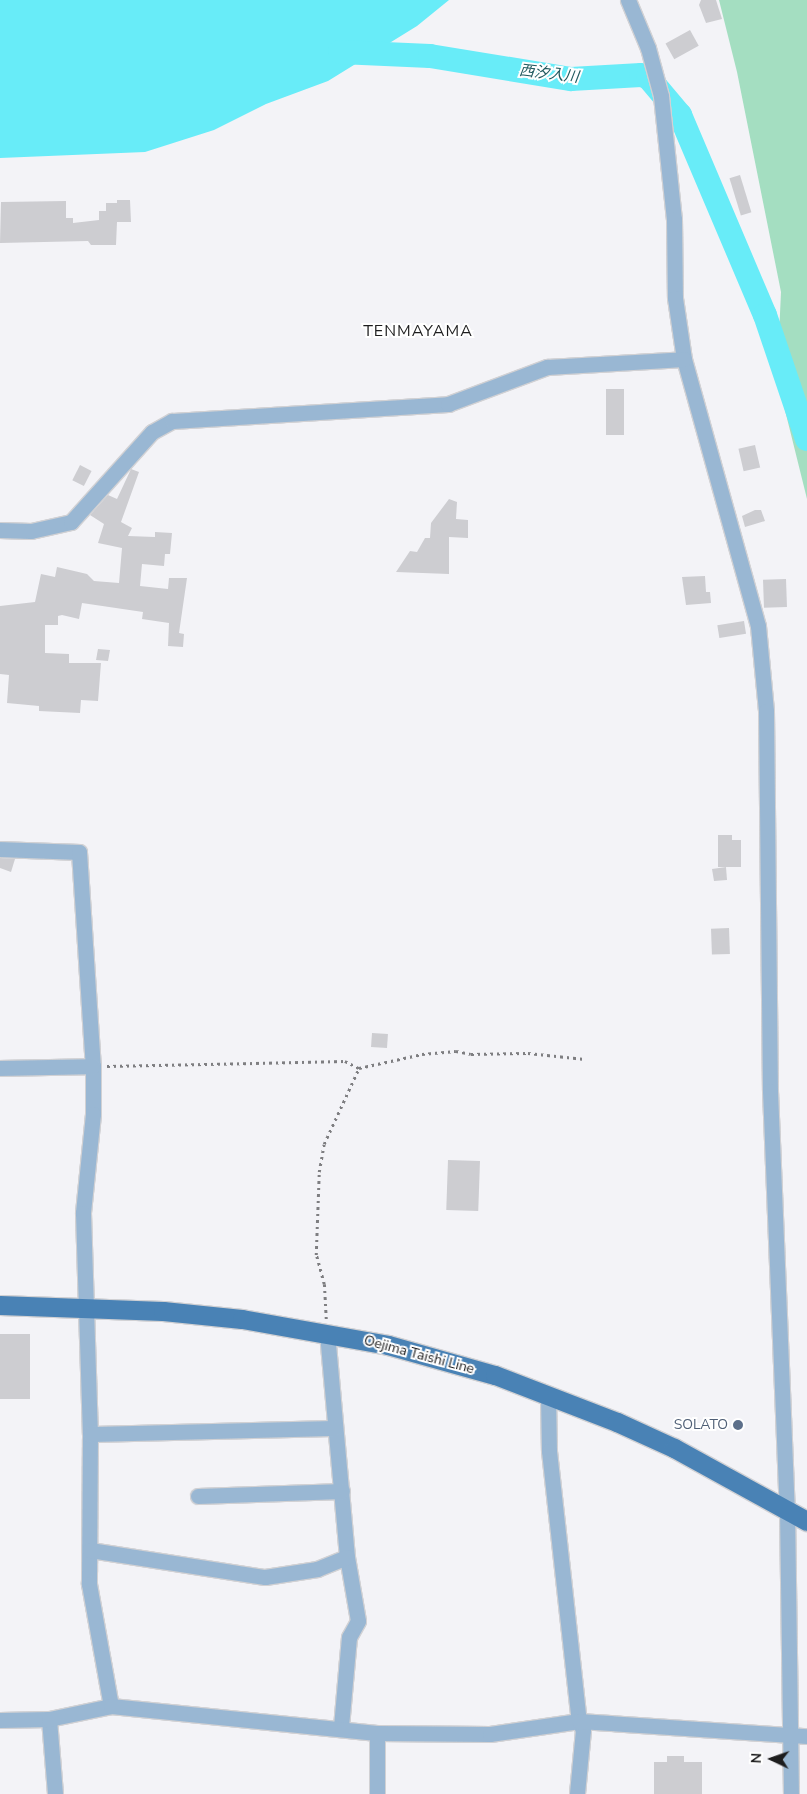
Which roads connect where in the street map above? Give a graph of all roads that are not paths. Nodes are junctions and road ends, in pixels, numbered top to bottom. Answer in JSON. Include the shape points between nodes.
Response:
{"nodes":[{"id":1,"x":628,"y":0,"type":"edge"},
{"id":2,"x":684,"y":360,"type":"junction"},
{"id":3,"x":0,"y":530,"type":"edge"},
{"id":4,"x":0,"y":849,"type":"edge"},
{"id":5,"x":93,"y":1066,"type":"junction"},
{"id":6,"x":0,"y":1068,"type":"edge"},
{"id":7,"x":0,"y":1305,"type":"edge"},
{"id":8,"x":84,"y":1307,"type":"junction"},
{"id":9,"x":327,"y":1332,"type":"junction"},
{"id":10,"x":548,"y":1395,"type":"junction"},
{"id":11,"x":335,"y":1428,"type":"junction"},
{"id":12,"x":90,"y":1434,"type":"junction"},
{"id":13,"x":342,"y":1491,"type":"junction"},
{"id":14,"x":198,"y":1496,"type":"dead end"},
{"id":15,"x":786,"y":1509,"type":"junction"},
{"id":16,"x":807,"y":1521,"type":"edge"},
{"id":17,"x":90,"y":1550,"type":"junction"},
{"id":18,"x":347,"y":1557,"type":"junction"},
{"id":19,"x":111,"y":1706,"type":"junction"},
{"id":20,"x":49,"y":1719,"type":"junction"},
{"id":21,"x":0,"y":1720,"type":"edge"},
{"id":22,"x":578,"y":1721,"type":"junction"},
{"id":23,"x":341,"y":1727,"type":"junction"},
{"id":24,"x":377,"y":1733,"type":"junction"},
{"id":25,"x":800,"y":1735,"type":"edge"},
{"id":26,"x":55,"y":1794,"type":"edge"},
{"id":27,"x":377,"y":1794,"type":"edge"},
{"id":28,"x":577,"y":1794,"type":"edge"},
{"id":29,"x":791,"y":1794,"type":"edge"}],
"edges":[{"from":1,"to":2,"type":"street","via":[[648,48],[661,96],[674,219],[675,298]]},
{"from":2,"to":3,"type":"street","via":[[547,367],[448,404],[172,421],[152,432],[70,522],[31,531]]},
{"from":2,"to":15,"type":"street","via":[[758,626],[766,711],[770,1101]]},
{"from":4,"to":5,"type":"street","via":[[79,852]]},
{"from":5,"to":6,"type":"street"},
{"from":5,"to":8,"type":"street","via":[[93,1114],[83,1214]]},
{"from":7,"to":8,"type":"main road","name":"Oejima Taishi Line"},
{"from":8,"to":9,"type":"main road","name":"Oejima Taishi Line","via":[[242,1319]]},
{"from":8,"to":12,"type":"street"},
{"from":9,"to":10,"type":"main road","name":"Oejima Taishi Line","via":[[486,1372]]},
{"from":9,"to":11,"type":"street"},
{"from":10,"to":15,"type":"main road","name":"Oejima Taishi Line","via":[[674,1448]]},
{"from":10,"to":22,"type":"street","via":[[549,1451]]},
{"from":11,"to":12,"type":"street"},
{"from":11,"to":13,"type":"street"},
{"from":12,"to":17,"type":"street"},
{"from":13,"to":14,"type":"street"},
{"from":13,"to":18,"type":"street"},
{"from":15,"to":16,"type":"main road","name":"Oejima Taishi Line"},
{"from":15,"to":25,"type":"street"},
{"from":17,"to":18,"type":"street","via":[[265,1577],[317,1569]]},
{"from":17,"to":19,"type":"street","via":[[89,1584]]},
{"from":18,"to":23,"type":"street","via":[[358,1621],[349,1636]]},
{"from":19,"to":20,"type":"street"},
{"from":19,"to":23,"type":"street"},
{"from":20,"to":21,"type":"street"},
{"from":20,"to":26,"type":"street"},
{"from":22,"to":24,"type":"street","via":[[490,1734]]},
{"from":22,"to":25,"type":"street"},
{"from":22,"to":28,"type":"street","via":[[584,1730]]},
{"from":23,"to":24,"type":"street"},
{"from":24,"to":27,"type":"street"},
{"from":25,"to":29,"type":"street"}]}
